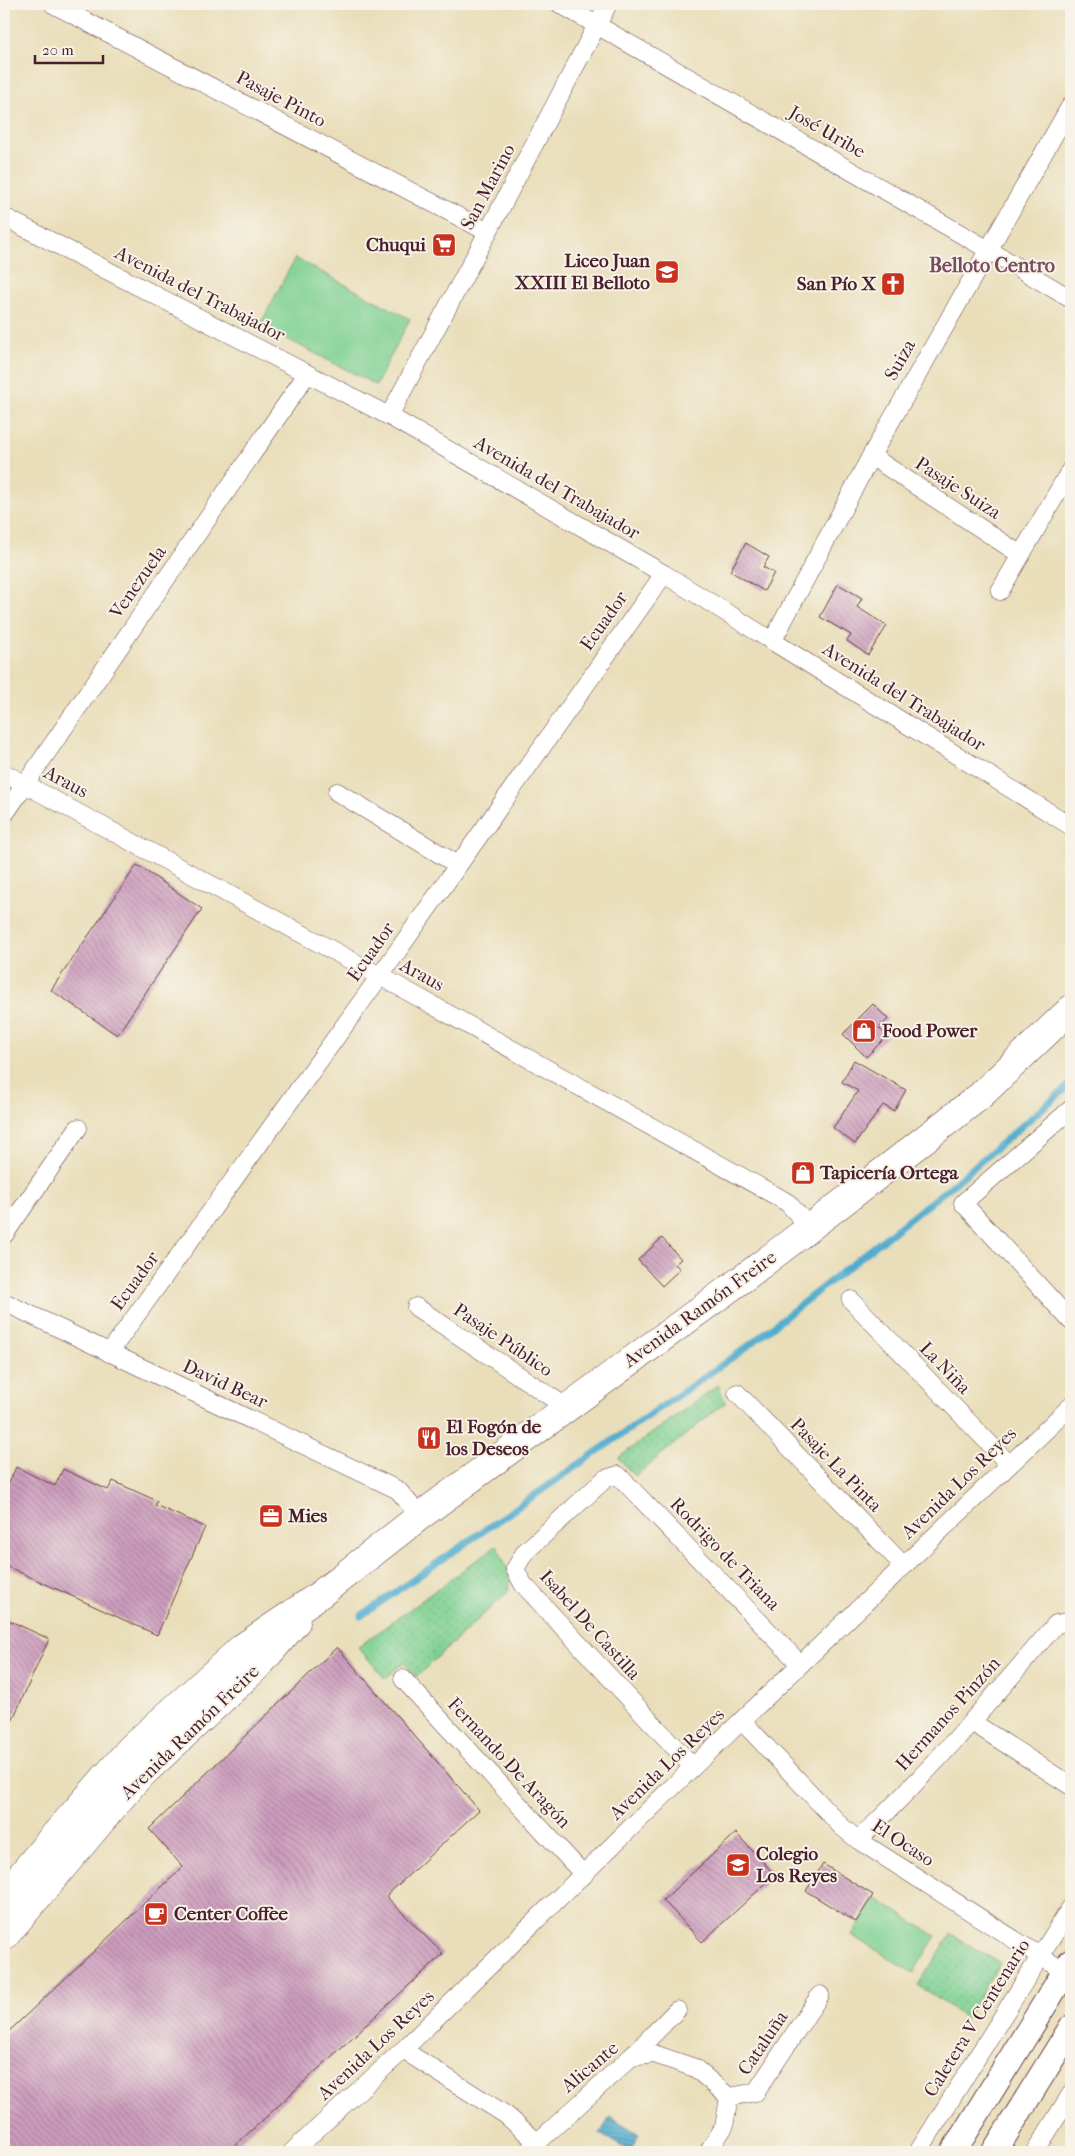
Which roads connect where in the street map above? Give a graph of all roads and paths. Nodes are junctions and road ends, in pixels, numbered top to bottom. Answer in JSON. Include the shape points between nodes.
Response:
{"nodes":[{"id":1,"x":53,"y":4,"type":"edge"},
{"id":2,"x":560,"y":4,"type":"edge"},
{"id":3,"x":608,"y":4,"type":"edge"},
{"id":4,"x":597,"y":24,"type":"junction"},
{"id":5,"x":1071,"y":105,"type":"edge"},
{"id":6,"x":4,"y":217,"type":"edge"},
{"id":7,"x":488,"y":232,"type":"junction"},
{"id":8,"x":987,"y":249,"type":"junction"},
{"id":9,"x":1071,"y":299,"type":"edge"},
{"id":10,"x":307,"y":374,"type":"junction"},
{"id":11,"x":389,"y":416,"type":"junction"},
{"id":12,"x":871,"y":456,"type":"junction"},
{"id":13,"x":1071,"y":469,"type":"edge"},
{"id":14,"x":1021,"y":555,"type":"junction"},
{"id":15,"x":664,"y":574,"type":"junction"},
{"id":16,"x":1000,"y":591,"type":"dead end"},
{"id":17,"x":773,"y":640,"type":"junction"},
{"id":18,"x":4,"y":774,"type":"edge"},
{"id":19,"x":24,"y":784,"type":"junction"},
{"id":20,"x":337,"y":792,"type":"dead end"},
{"id":21,"x":4,"y":815,"type":"edge"},
{"id":22,"x":1071,"y":826,"type":"edge"},
{"id":23,"x":458,"y":865,"type":"junction"},
{"id":24,"x":380,"y":976,"type":"junction"},
{"id":25,"x":1071,"y":1009,"type":"edge"},
{"id":26,"x":1071,"y":1110,"type":"edge"},
{"id":27,"x":78,"y":1128,"type":"dead end"},
{"id":28,"x":810,"y":1228,"type":"junction"},
{"id":29,"x":4,"y":1235,"type":"edge"},
{"id":30,"x":851,"y":1300,"type":"dead end"},
{"id":31,"x":4,"y":1302,"type":"edge"},
{"id":32,"x":416,"y":1307,"type":"dead end"},
{"id":33,"x":1071,"y":1321,"type":"edge"},
{"id":34,"x":109,"y":1352,"type":"junction"},
{"id":35,"x":737,"y":1393,"type":"dead end"},
{"id":36,"x":566,"y":1407,"type":"junction"},
{"id":37,"x":1070,"y":1411,"type":"edge"},
{"id":38,"x":1009,"y":1464,"type":"junction"},
{"id":39,"x":618,"y":1475,"type":"joint"},
{"id":40,"x":420,"y":1516,"type":"junction"},
{"id":41,"x":904,"y":1566,"type":"junction"},
{"id":42,"x":318,"y":1596,"type":"junction"},
{"id":43,"x":1071,"y":1621,"type":"edge"},
{"id":44,"x":800,"y":1664,"type":"junction"},
{"id":45,"x":403,"y":1679,"type":"dead end"},
{"id":46,"x":742,"y":1721,"type":"junction"},
{"id":47,"x":972,"y":1722,"type":"junction"},
{"id":48,"x":693,"y":1767,"type":"junction"},
{"id":49,"x":1071,"y":1786,"type":"edge"},
{"id":50,"x":858,"y":1840,"type":"junction"},
{"id":51,"x":584,"y":1875,"type":"junction"},
{"id":52,"x":4,"y":1896,"type":"edge"},
{"id":53,"x":1071,"y":1907,"type":"edge"},
{"id":54,"x":4,"y":1937,"type":"edge"},
{"id":55,"x":1040,"y":1957,"type":"junction"},
{"id":56,"x":1068,"y":1967,"type":"edge"},
{"id":57,"x":820,"y":1995,"type":"dead end"},
{"id":58,"x":677,"y":2010,"type":"dead end"},
{"id":59,"x":1071,"y":2028,"type":"edge"},
{"id":60,"x":403,"y":2050,"type":"junction"},
{"id":61,"x":631,"y":2057,"type":"junction"},
{"id":62,"x":1071,"y":2094,"type":"edge"},
{"id":63,"x":729,"y":2097,"type":"junction"},
{"id":64,"x":532,"y":2147,"type":"edge"},
{"id":65,"x":292,"y":2152,"type":"edge"},
{"id":66,"x":708,"y":2152,"type":"edge"},
{"id":67,"x":918,"y":2152,"type":"edge"},
{"id":68,"x":953,"y":2152,"type":"edge"},
{"id":69,"x":994,"y":2152,"type":"edge"},
{"id":70,"x":1035,"y":2152,"type":"edge"}],
"edges":[{"from":1,"to":7,"type":"street","name":"Pasaje Pinto"},
{"from":2,"to":4,"type":"street","name":"José Uribe"},
{"from":3,"to":4,"type":"street","name":"San Marino"},
{"from":4,"to":7,"type":"street","name":"San Marino"},
{"from":4,"to":8,"type":"street","name":"José Uribe"},
{"from":5,"to":8,"type":"street","name":"Suiza"},
{"from":6,"to":10,"type":"street","name":"Avenida del Trabajador"},
{"from":7,"to":11,"type":"street","name":"San Marino"},
{"from":8,"to":9,"type":"street","name":"José Uribe"},
{"from":8,"to":12,"type":"street","name":"Suiza"},
{"from":10,"to":11,"type":"street","name":"Avenida del Trabajador"},
{"from":10,"to":19,"type":"street","name":"Venezuela"},
{"from":11,"to":15,"type":"street","name":"Avenida del Trabajador"},
{"from":12,"to":14,"type":"street","name":"Pasaje Suiza"},
{"from":12,"to":17,"type":"street","name":"Suiza"},
{"from":13,"to":14,"type":"street"},
{"from":14,"to":16,"type":"street"},
{"from":15,"to":17,"type":"street","name":"Avenida del Trabajador"},
{"from":15,"to":23,"type":"street","name":"Ecuador"},
{"from":17,"to":22,"type":"street","name":"Avenida del Trabajador"},
{"from":18,"to":19,"type":"street","name":"Araus"},
{"from":19,"to":21,"type":"street","name":"Venezuela"},
{"from":19,"to":24,"type":"street","name":"Araus"},
{"from":20,"to":23,"type":"street"},
{"from":23,"to":24,"type":"street","name":"Ecuador"},
{"from":24,"to":28,"type":"street","name":"Araus","via":[[783,1200]]},
{"from":24,"to":34,"type":"street","name":"Ecuador"},
{"from":25,"to":28,"type":"main road","name":"Avenida Ramón Freire","via":[[980,1096]]},
{"from":26,"to":33,"type":"street","via":[[963,1203]]},
{"from":27,"to":29,"type":"street"},
{"from":28,"to":36,"type":"main road","name":"Avenida Ramón Freire"},
{"from":30,"to":38,"type":"street","name":"La Niña"},
{"from":31,"to":34,"type":"street","name":"David Bear"},
{"from":32,"to":36,"type":"street","name":"Pasaje Público"},
{"from":34,"to":40,"type":"street","name":"David Bear","via":[[398,1490]]},
{"from":35,"to":41,"type":"street","name":"Pasaje La Pinta"},
{"from":36,"to":40,"type":"main road","name":"Avenida Ramón Freire"},
{"from":37,"to":38,"type":"street","name":"Avenida Los Reyes"},
{"from":38,"to":41,"type":"street","name":"Avenida Los Reyes"},
{"from":39,"to":44,"type":"street","name":"Rodrigo de Triana"},
{"from":39,"to":48,"type":"street","name":"Isabel De Castilla","via":[[605,1479],[525,1552],[515,1569],[523,1584]]},
{"from":40,"to":42,"type":"main road","name":"Avenida Ramón Freire"},
{"from":41,"to":44,"type":"street","name":"Avenida Los Reyes"},
{"from":42,"to":52,"type":"main road","name":"Avenida Ramón Freire","via":[[243,1647],[131,1748]]},
{"from":42,"to":54,"type":"main road","name":"Avenida Ramón Freire","via":[[260,1664],[136,1780]]},
{"from":43,"to":47,"type":"street","name":"Hermanos Pinzón","via":[[1056,1624]]},
{"from":44,"to":46,"type":"street","name":"Avenida Los Reyes"},
{"from":45,"to":51,"type":"street","name":"Fernando De Aragón"},
{"from":46,"to":48,"type":"street","name":"Avenida Los Reyes"},
{"from":46,"to":50,"type":"street","name":"El Ocaso"},
{"from":47,"to":49,"type":"street"},
{"from":47,"to":50,"type":"street","name":"Hermanos Pinzón"},
{"from":48,"to":51,"type":"street","name":"Avenida Los Reyes"},
{"from":50,"to":55,"type":"street","name":"El Ocaso"},
{"from":51,"to":60,"type":"street","name":"Avenida Los Reyes"},
{"from":53,"to":55,"type":"street","name":"Caletera V Centenario"},
{"from":55,"to":56,"type":"street","name":"El Ocaso"},
{"from":55,"to":67,"type":"street","name":"Caletera V Centenario"},
{"from":56,"to":68,"type":"main road"},
{"from":57,"to":63,"type":"street","name":"Cataluña","via":[[756,2092]]},
{"from":58,"to":61,"type":"street"},
{"from":59,"to":69,"type":"main road"},
{"from":60,"to":64,"type":"street","name":"Alicante","via":[[506,2115]]},
{"from":60,"to":65,"type":"street","name":"Avenida Los Reyes"},
{"from":61,"to":63,"type":"street","name":"Alicante","via":[[654,2054],[695,2068]]},
{"from":61,"to":64,"type":"street","name":"Alicante"},
{"from":62,"to":70,"type":"street"},
{"from":63,"to":66,"type":"street","via":[[724,2127]]}]}
